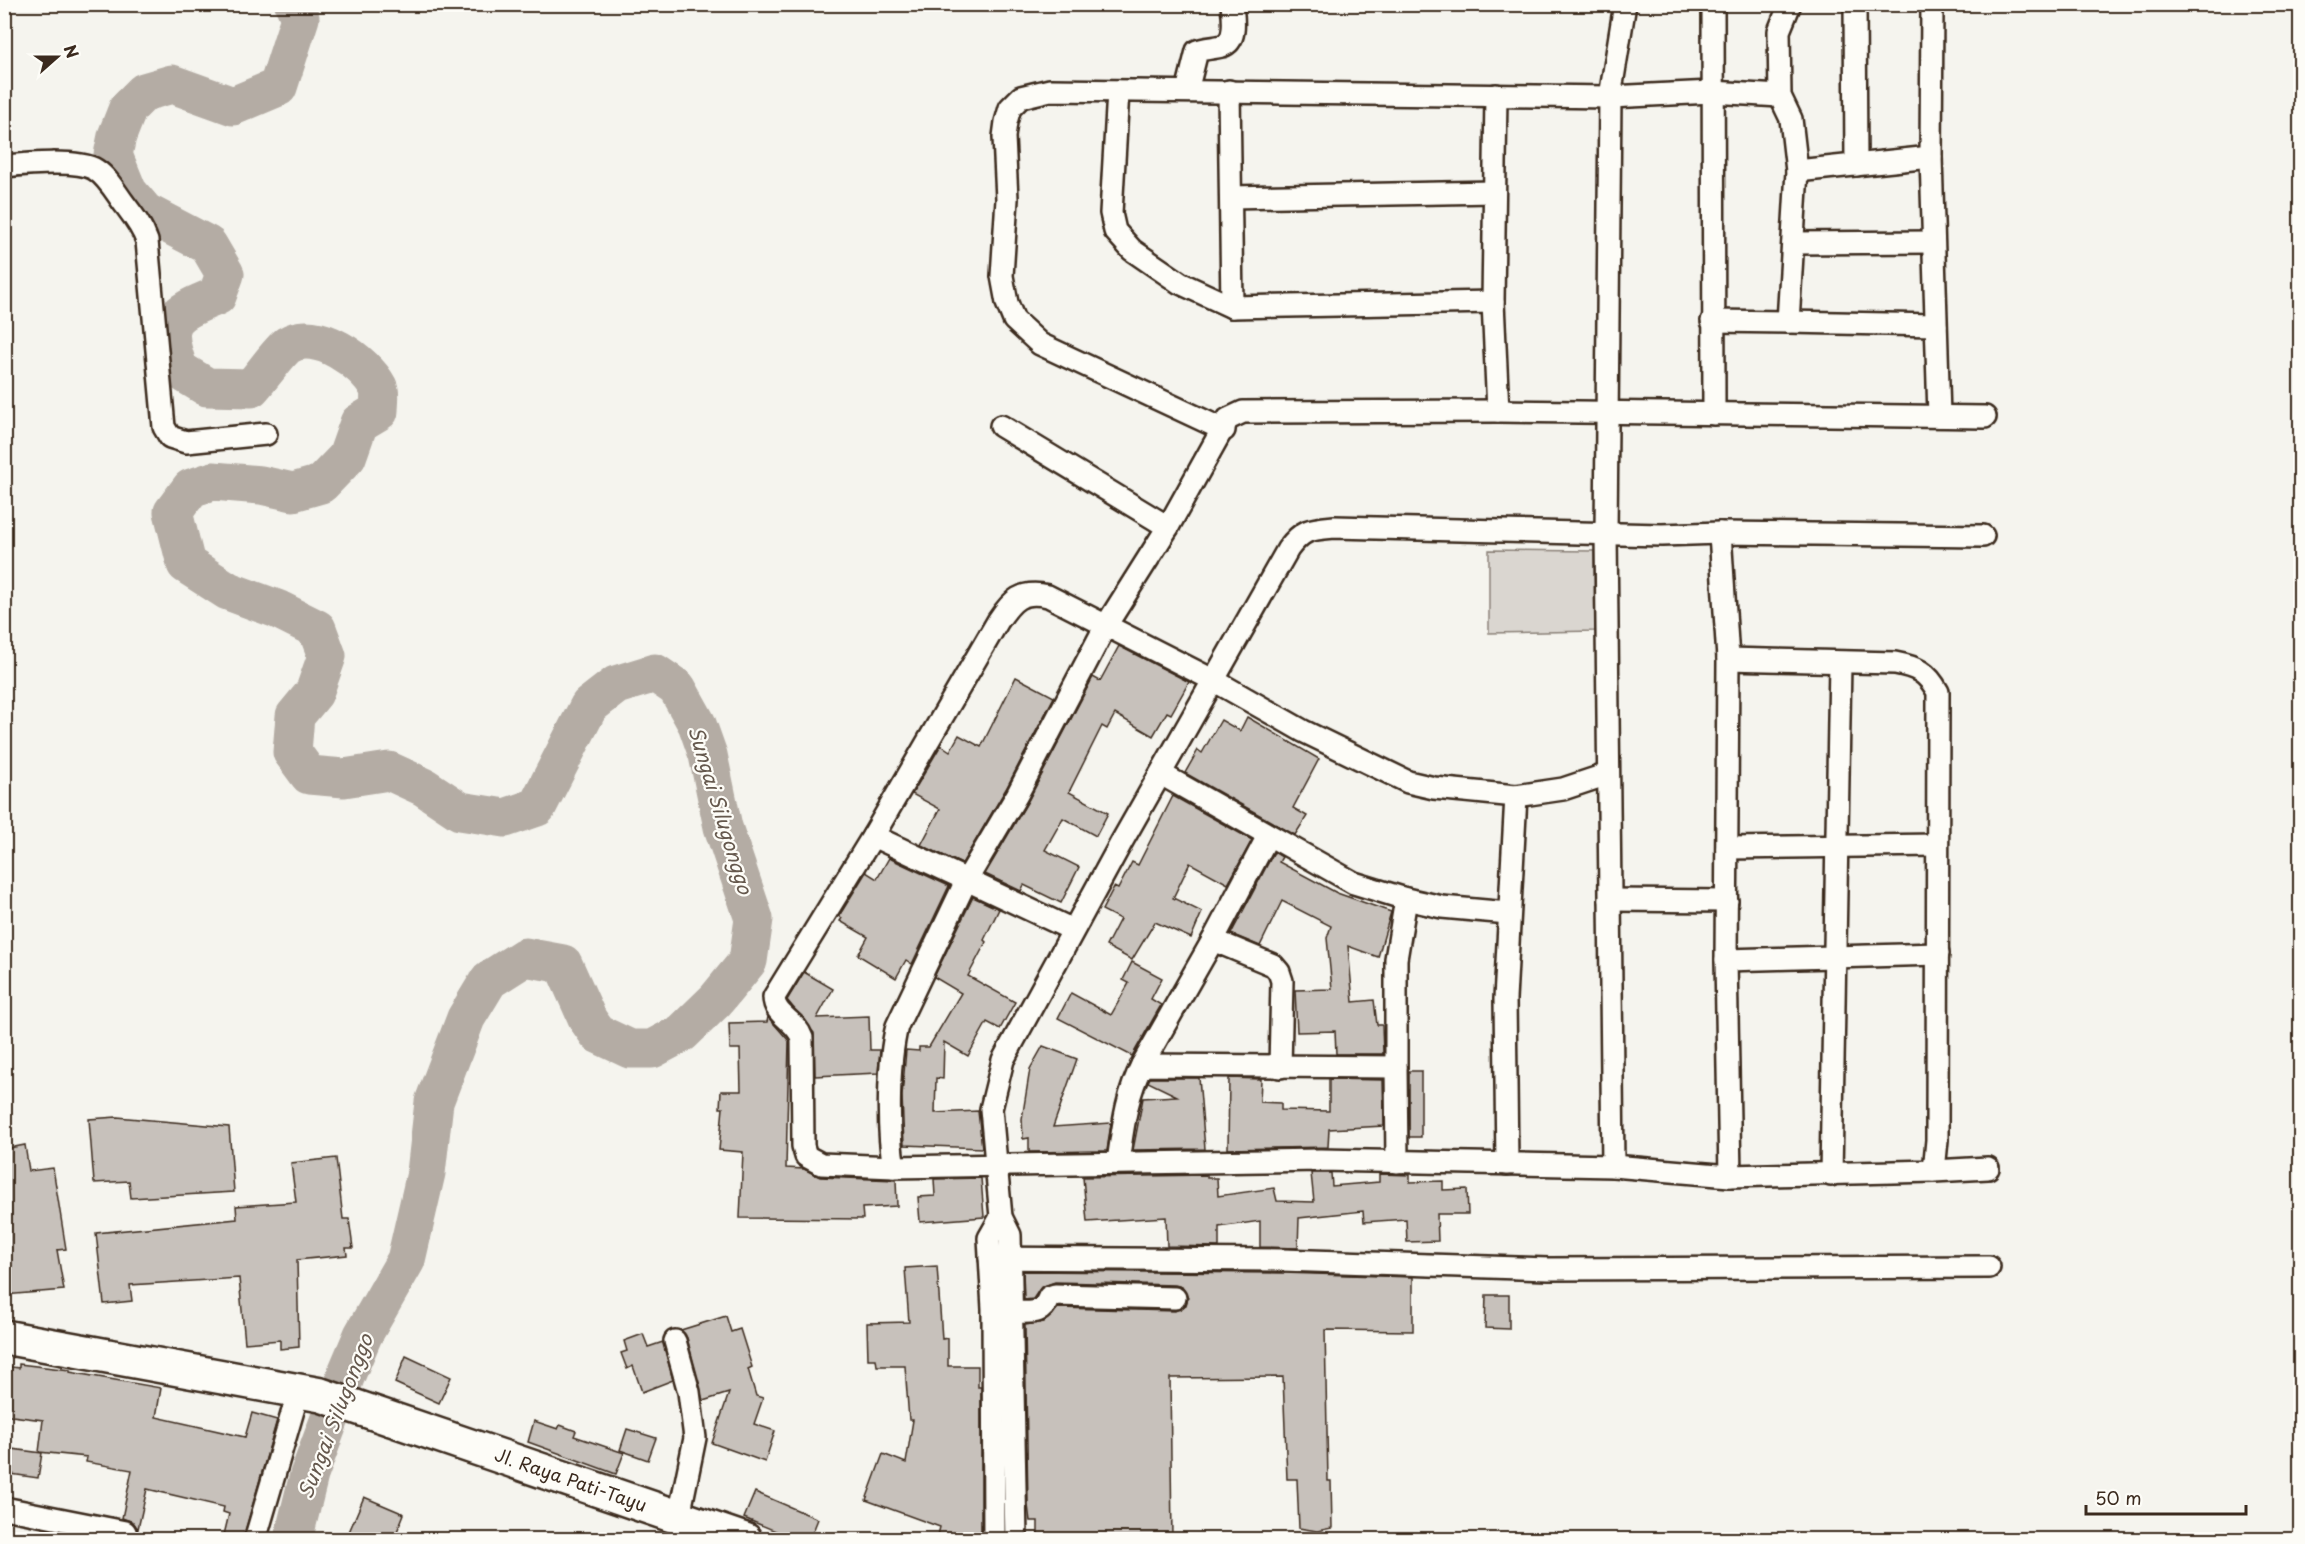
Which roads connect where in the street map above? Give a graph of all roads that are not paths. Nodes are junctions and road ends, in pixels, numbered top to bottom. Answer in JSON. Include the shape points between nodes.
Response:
{"nodes":[{"id":1,"x":1232,"y":4,"type":"edge"},
{"id":2,"x":1625,"y":4,"type":"edge"},
{"id":3,"x":1713,"y":4,"type":"edge"},
{"id":4,"x":1790,"y":4,"type":"edge"},
{"id":5,"x":1856,"y":4,"type":"edge"},
{"id":6,"x":1932,"y":4,"type":"edge"},
{"id":7,"x":1118,"y":91,"type":"junction"},
{"id":8,"x":1187,"y":91,"type":"junction"},
{"id":9,"x":1229,"y":91,"type":"junction"},
{"id":10,"x":1712,"y":92,"type":"junction"},
{"id":11,"x":1496,"y":95,"type":"junction"},
{"id":12,"x":1780,"y":96,"type":"junction"},
{"id":13,"x":1610,"y":97,"type":"junction"},
{"id":14,"x":1931,"y":156,"type":"junction"},
{"id":15,"x":1856,"y":165,"type":"junction"},
{"id":16,"x":4,"y":166,"type":"edge"},
{"id":17,"x":1797,"y":171,"type":"junction"},
{"id":18,"x":1494,"y":192,"type":"junction"},
{"id":19,"x":1231,"y":197,"type":"junction"},
{"id":20,"x":1933,"y":242,"type":"junction"},
{"id":21,"x":1793,"y":243,"type":"junction"},
{"id":22,"x":1493,"y":302,"type":"junction"},
{"id":23,"x":1232,"y":307,"type":"junction"},
{"id":24,"x":1712,"y":321,"type":"junction"},
{"id":25,"x":1788,"y":322,"type":"junction"},
{"id":26,"x":1936,"y":325,"type":"junction"},
{"id":27,"x":1498,"y":411,"type":"junction"},
{"id":28,"x":1609,"y":413,"type":"junction"},
{"id":29,"x":1714,"y":414,"type":"junction"},
{"id":30,"x":1939,"y":416,"type":"junction"},
{"id":31,"x":1985,"y":417,"type":"dead end"},
{"id":32,"x":1001,"y":426,"type":"dead end"},
{"id":33,"x":1224,"y":430,"type":"junction"},
{"id":34,"x":266,"y":434,"type":"dead end"},
{"id":35,"x":1168,"y":528,"type":"junction"},
{"id":36,"x":1720,"y":533,"type":"junction"},
{"id":37,"x":1606,"y":534,"type":"junction"},
{"id":38,"x":1983,"y":536,"type":"dead end"},
{"id":39,"x":1105,"y":627,"type":"junction"},
{"id":40,"x":1728,"y":659,"type":"junction"},
{"id":41,"x":1840,"y":663,"type":"junction"},
{"id":42,"x":1215,"y":681,"type":"junction"},
{"id":43,"x":1161,"y":774,"type":"junction"},
{"id":44,"x":1608,"y":774,"type":"junction"},
{"id":45,"x":1516,"y":796,"type":"junction"},
{"id":46,"x":873,"y":836,"type":"junction"},
{"id":47,"x":1268,"y":836,"type":"junction"},
{"id":48,"x":1937,"y":845,"type":"junction"},
{"id":49,"x":1835,"y":846,"type":"junction"},
{"id":50,"x":1727,"y":848,"type":"junction"},
{"id":51,"x":966,"y":880,"type":"junction"},
{"id":52,"x":1406,"y":899,"type":"junction"},
{"id":53,"x":1610,"y":900,"type":"junction"},
{"id":54,"x":1727,"y":901,"type":"junction"},
{"id":55,"x":1508,"y":913,"type":"junction"},
{"id":56,"x":1073,"y":930,"type":"junction"},
{"id":57,"x":1213,"y":940,"type":"junction"},
{"id":58,"x":1938,"y":954,"type":"junction"},
{"id":59,"x":1834,"y":957,"type":"junction"},
{"id":60,"x":1726,"y":960,"type":"junction"},
{"id":61,"x":1142,"y":1065,"type":"junction"},
{"id":62,"x":1280,"y":1067,"type":"junction"},
{"id":63,"x":1396,"y":1067,"type":"junction"},
{"id":64,"x":1118,"y":1162,"type":"junction"},
{"id":65,"x":1397,"y":1162,"type":"junction"},
{"id":66,"x":1507,"y":1164,"type":"junction"},
{"id":67,"x":996,"y":1165,"type":"junction"},
{"id":68,"x":1613,"y":1166,"type":"junction"},
{"id":69,"x":894,"y":1167,"type":"junction"},
{"id":70,"x":1988,"y":1168,"type":"dead end"},
{"id":71,"x":1934,"y":1171,"type":"junction"},
{"id":72,"x":1831,"y":1175,"type":"junction"},
{"id":73,"x":1730,"y":1176,"type":"junction"},
{"id":74,"x":1001,"y":1258,"type":"junction"},
{"id":75,"x":1989,"y":1267,"type":"dead end"},
{"id":76,"x":1175,"y":1298,"type":"dead end"},
{"id":77,"x":1012,"y":1312,"type":"junction"},
{"id":78,"x":4,"y":1337,"type":"edge"},
{"id":79,"x":1003,"y":1339,"type":"junction"},
{"id":80,"x":675,"y":1341,"type":"dead end"},
{"id":81,"x":310,"y":1393,"type":"junction"},
{"id":82,"x":4,"y":1509,"type":"edge"},
{"id":83,"x":679,"y":1516,"type":"junction"},
{"id":84,"x":128,"y":1539,"type":"edge"},
{"id":85,"x":255,"y":1539,"type":"edge"},
{"id":86,"x":745,"y":1539,"type":"edge"},
{"id":87,"x":994,"y":1539,"type":"edge"},
{"id":88,"x":1016,"y":1539,"type":"edge"}],
"edges":[{"from":1,"to":8,"type":"street","via":[[1230,40],[1225,45],[1197,51]]},
{"from":2,"to":13,"type":"street"},
{"from":3,"to":10,"type":"street"},
{"from":4,"to":12,"type":"street","via":[[1779,32]]},
{"from":5,"to":15,"type":"street"},
{"from":6,"to":14,"type":"street"},
{"from":7,"to":8,"type":"street"},
{"from":7,"to":23,"type":"street","via":[[1111,213],[1115,231],[1131,250],[1180,283]]},
{"from":7,"to":33,"type":"street","via":[[1034,92],[1021,97],[1010,108],[1004,137],[1007,199],[1002,276],[1007,303],[1014,320],[1040,344]]},
{"from":8,"to":9,"type":"street"},
{"from":9,"to":11,"type":"street"},
{"from":9,"to":19,"type":"street"},
{"from":10,"to":12,"type":"street"},
{"from":10,"to":13,"type":"street"},
{"from":10,"to":24,"type":"street"},
{"from":11,"to":13,"type":"street"},
{"from":11,"to":18,"type":"street"},
{"from":12,"to":17,"type":"street","via":[[1791,119]]},
{"from":13,"to":28,"type":"street"},
{"from":14,"to":15,"type":"street"},
{"from":14,"to":20,"type":"street"},
{"from":15,"to":17,"type":"street"},
{"from":16,"to":34,"type":"street","via":[[95,169],[138,224],[147,241],[164,427],[170,436],[186,442]]},
{"from":17,"to":21,"type":"street"},
{"from":18,"to":19,"type":"street"},
{"from":18,"to":22,"type":"street"},
{"from":19,"to":23,"type":"street"},
{"from":20,"to":21,"type":"street"},
{"from":20,"to":26,"type":"street"},
{"from":21,"to":25,"type":"street"},
{"from":22,"to":23,"type":"street"},
{"from":22,"to":27,"type":"street"},
{"from":24,"to":25,"type":"street"},
{"from":24,"to":29,"type":"street"},
{"from":25,"to":26,"type":"street"},
{"from":26,"to":30,"type":"street"},
{"from":27,"to":28,"type":"street"},
{"from":27,"to":33,"type":"street","via":[[1243,412],[1228,419]]},
{"from":28,"to":29,"type":"street"},
{"from":28,"to":37,"type":"street"},
{"from":29,"to":30,"type":"street"},
{"from":30,"to":31,"type":"street"},
{"from":32,"to":35,"type":"street"},
{"from":33,"to":35,"type":"street"},
{"from":35,"to":39,"type":"street"},
{"from":36,"to":37,"type":"street"},
{"from":36,"to":38,"type":"street"},
{"from":36,"to":40,"type":"street"},
{"from":37,"to":42,"type":"street","via":[[1311,529],[1299,535],[1288,549]]},
{"from":37,"to":44,"type":"street"},
{"from":39,"to":42,"type":"street"},
{"from":39,"to":46,"type":"street","via":[[1048,596],[1033,593],[1009,604]]},
{"from":39,"to":51,"type":"street","via":[[1017,795]]},
{"from":40,"to":41,"type":"street"},
{"from":40,"to":50,"type":"street"},
{"from":41,"to":48,"type":"street","via":[[1915,666],[1929,676],[1938,692]]},
{"from":41,"to":49,"type":"street"},
{"from":42,"to":43,"type":"street"},
{"from":42,"to":45,"type":"street","via":[[1303,731],[1408,782]]},
{"from":43,"to":47,"type":"street"},
{"from":43,"to":56,"type":"street"},
{"from":44,"to":45,"type":"street","via":[[1563,789]]},
{"from":44,"to":53,"type":"street"},
{"from":45,"to":55,"type":"street"},
{"from":46,"to":51,"type":"street"},
{"from":46,"to":69,"type":"street","via":[[781,983],[774,1002],[802,1038],[806,1156],[821,1164]]},
{"from":47,"to":52,"type":"street","via":[[1354,883]]},
{"from":47,"to":57,"type":"street"},
{"from":48,"to":49,"type":"street"},
{"from":48,"to":58,"type":"street"},
{"from":49,"to":50,"type":"street"},
{"from":49,"to":59,"type":"street"},
{"from":50,"to":54,"type":"street"},
{"from":51,"to":56,"type":"street"},
{"from":51,"to":69,"type":"street","via":[[892,1043],[890,1147]]},
{"from":52,"to":55,"type":"street","via":[[1442,907]]},
{"from":52,"to":63,"type":"street","via":[[1396,959]]},
{"from":53,"to":54,"type":"street"},
{"from":53,"to":68,"type":"street"},
{"from":54,"to":60,"type":"street"},
{"from":55,"to":66,"type":"street"},
{"from":56,"to":67,"type":"street","via":[[1003,1060],[991,1109]]},
{"from":57,"to":61,"type":"street"},
{"from":57,"to":62,"type":"street","via":[[1273,965],[1279,972]]},
{"from":58,"to":59,"type":"street"},
{"from":58,"to":71,"type":"street"},
{"from":59,"to":60,"type":"street"},
{"from":59,"to":72,"type":"street"},
{"from":60,"to":73,"type":"street"},
{"from":61,"to":62,"type":"street"},
{"from":61,"to":64,"type":"street","via":[[1126,1106]]},
{"from":62,"to":63,"type":"street"},
{"from":63,"to":65,"type":"street"},
{"from":64,"to":65,"type":"street"},
{"from":64,"to":67,"type":"street"},
{"from":65,"to":66,"type":"street"},
{"from":66,"to":68,"type":"street"},
{"from":67,"to":69,"type":"street"},
{"from":67,"to":74,"type":"street","via":[[1001,1217],[1010,1234]]},
{"from":68,"to":73,"type":"street"},
{"from":70,"to":71,"type":"street"},
{"from":71,"to":72,"type":"street"},
{"from":72,"to":73,"type":"street"},
{"from":74,"to":75,"type":"street","via":[[1282,1260],[1549,1269]]},
{"from":74,"to":77,"type":"street"},
{"from":74,"to":79,"type":"street"},
{"from":76,"to":77,"type":"street","via":[[1055,1295],[1039,1312]]},
{"from":77,"to":79,"type":"street"},
{"from":78,"to":81,"type":"main road"},
{"from":79,"to":87,"type":"street"},
{"from":79,"to":88,"type":"street"},
{"from":80,"to":83,"type":"street","via":[[689,1392],[695,1438]]},
{"from":81,"to":83,"type":"main road","name":"Jl. Raya Pati-Tayu"},
{"from":81,"to":85,"type":"street"},
{"from":82,"to":84,"type":"street","via":[[125,1532]]},
{"from":83,"to":86,"type":"main road","name":"Jl. Raya Pati-Tayu"}]}
